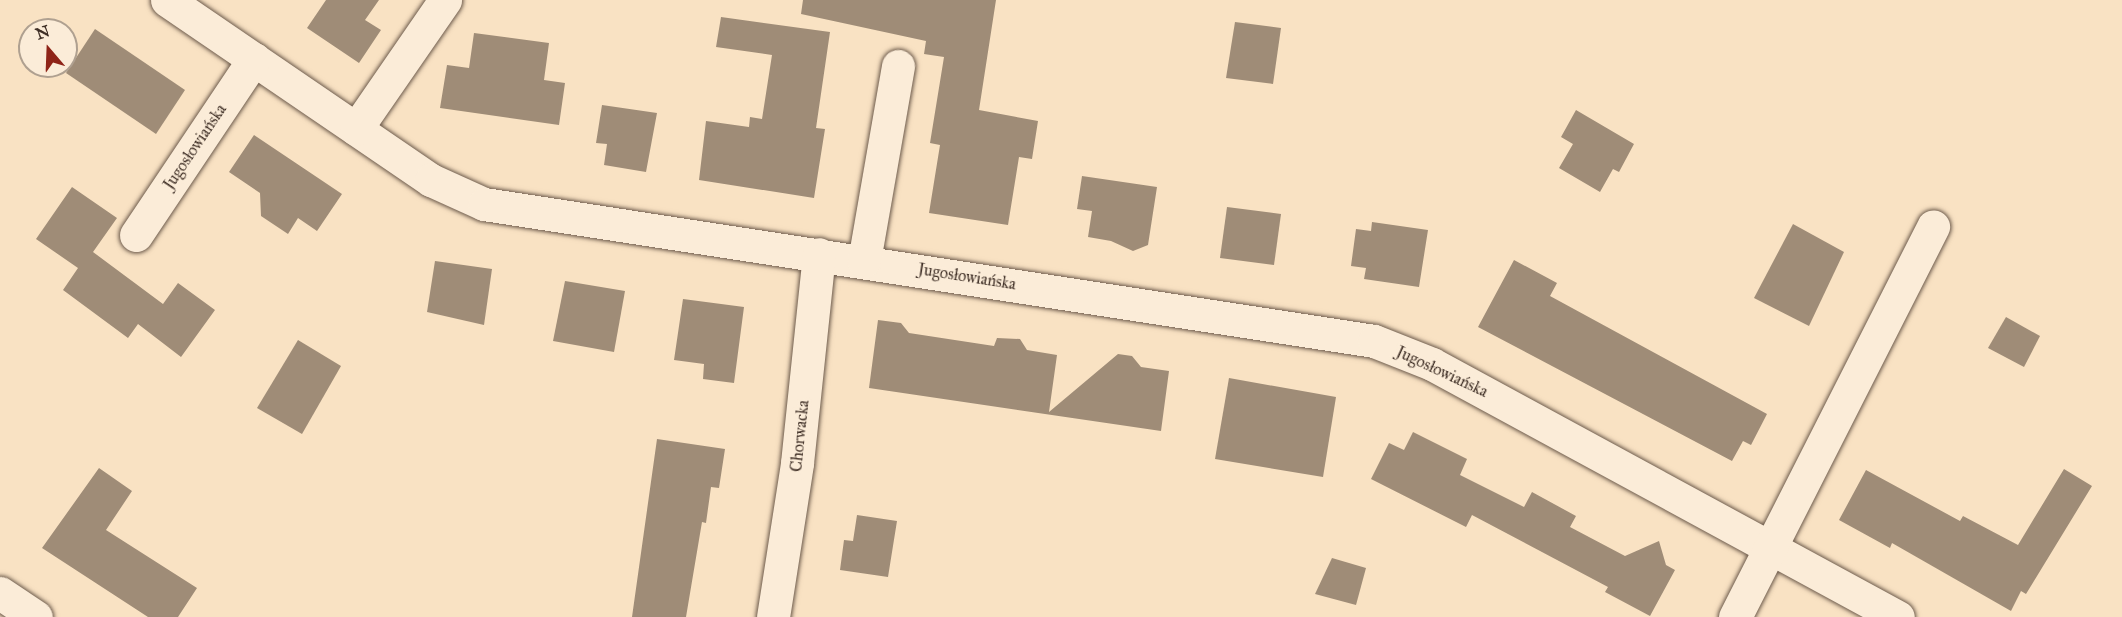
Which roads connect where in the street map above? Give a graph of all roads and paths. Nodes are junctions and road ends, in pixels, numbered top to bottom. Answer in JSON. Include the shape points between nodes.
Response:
{"nodes":[{"id":1,"x":167,"y":0,"type":"edge"},
{"id":2,"x":445,"y":0,"type":"edge"},
{"id":3,"x":254,"y":59,"type":"junction"},
{"id":4,"x":898,"y":66,"type":"dead end"},
{"id":5,"x":356,"y":129,"type":"junction"},
{"id":6,"x":1933,"y":226,"type":"dead end"},
{"id":7,"x":136,"y":235,"type":"dead end"},
{"id":8,"x":819,"y":254,"type":"junction"},
{"id":9,"x":864,"y":261,"type":"junction"},
{"id":10,"x":1770,"y":550,"type":"junction"},
{"id":11,"x":0,"y":593,"type":"edge"},
{"id":12,"x":36,"y":617,"type":"edge"},
{"id":13,"x":773,"y":617,"type":"edge"},
{"id":14,"x":1735,"y":617,"type":"edge"},
{"id":15,"x":1898,"y":617,"type":"edge"}],
"edges":[{"from":1,"to":3,"type":"street","name":"Jugosłowiańska"},
{"from":2,"to":5,"type":"street"},
{"from":3,"to":5,"type":"street","name":"Jugosłowiańska"},
{"from":3,"to":7,"type":"street","name":"Jugosłowiańska"},
{"from":4,"to":9,"type":"street"},
{"from":5,"to":8,"type":"street","name":"Jugosłowiańska","via":[[431,180],[484,204]]},
{"from":6,"to":10,"type":"street"},
{"from":8,"to":9,"type":"street","name":"Jugosłowiańska"},
{"from":8,"to":13,"type":"street","name":"Chorwacka","via":[[794,486]]},
{"from":9,"to":10,"type":"street","name":"Jugosłowiańska","via":[[1374,341],[1432,364]]},
{"from":10,"to":14,"type":"street"},
{"from":10,"to":15,"type":"street","name":"Jugosłowiańska"},
{"from":11,"to":12,"type":"street"}]}
